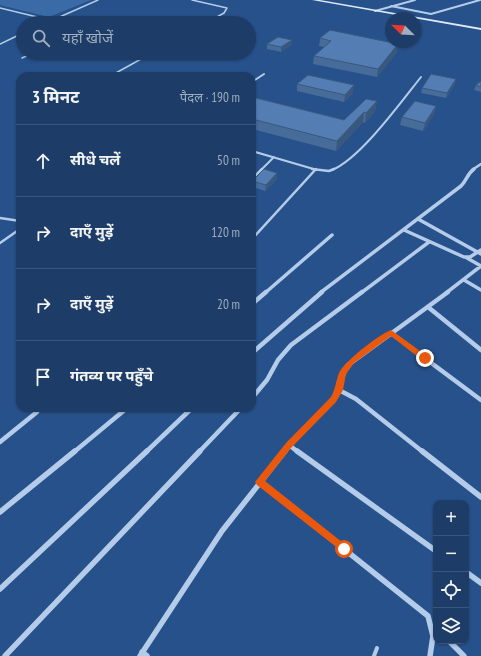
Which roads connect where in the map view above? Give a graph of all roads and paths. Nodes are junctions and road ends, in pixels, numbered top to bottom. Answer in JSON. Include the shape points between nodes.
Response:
{"nodes":[{"id":1,"x":98,"y":0,"type":"edge"},
{"id":2,"x":192,"y":0,"type":"edge"},
{"id":3,"x":314,"y":0,"type":"edge"},
{"id":4,"x":415,"y":0,"type":"edge"},
{"id":5,"x":480,"y":0,"type":"edge"},
{"id":6,"x":391,"y":6,"type":"junction"},
{"id":7,"x":0,"y":8,"type":"edge"},
{"id":8,"x":375,"y":11,"type":"junction"},
{"id":9,"x":31,"y":16,"type":"edge"},
{"id":10,"x":62,"y":16,"type":"edge"},
{"id":11,"x":219,"y":16,"type":"edge"},
{"id":12,"x":480,"y":28,"type":"edge"},
{"id":13,"x":16,"y":36,"type":"edge"},
{"id":14,"x":0,"y":44,"type":"edge"},
{"id":15,"x":140,"y":60,"type":"edge"},
{"id":16,"x":118,"y":72,"type":"edge"},
{"id":17,"x":264,"y":74,"type":"dead end"},
{"id":18,"x":421,"y":77,"type":"dead end"},
{"id":19,"x":256,"y":79,"type":"edge"},
{"id":20,"x":256,"y":151,"type":"edge"},
{"id":21,"x":274,"y":157,"type":"junction"},
{"id":22,"x":481,"y":164,"type":"edge"},
{"id":23,"x":316,"y":169,"type":"junction"},
{"id":24,"x":256,"y":175,"type":"edge"},
{"id":25,"x":0,"y":218,"type":"edge"},
{"id":26,"x":418,"y":219,"type":"junction"},
{"id":27,"x":16,"y":220,"type":"edge"},
{"id":28,"x":404,"y":230,"type":"junction"},
{"id":29,"x":16,"y":232,"type":"edge"},
{"id":30,"x":256,"y":235,"type":"edge"},
{"id":31,"x":332,"y":235,"type":"dead end"},
{"id":32,"x":429,"y":242,"type":"junction"},
{"id":33,"x":0,"y":244,"type":"edge"},
{"id":34,"x":480,"y":252,"type":"edge"},
{"id":35,"x":467,"y":258,"type":"junction"},
{"id":36,"x":464,"y":280,"type":"junction"},
{"id":37,"x":481,"y":290,"type":"edge"},
{"id":38,"x":256,"y":301,"type":"edge"},
{"id":39,"x":428,"y":307,"type":"junction"},
{"id":40,"x":391,"y":333,"type":"junction"},
{"id":41,"x":256,"y":349,"type":"edge"},
{"id":42,"x":481,"y":350,"type":"edge"},
{"id":43,"x":339,"y":390,"type":"junction"},
{"id":44,"x":256,"y":393,"type":"edge"},
{"id":45,"x":481,"y":400,"type":"edge"},
{"id":46,"x":37,"y":412,"type":"dead end"},
{"id":47,"x":122,"y":412,"type":"edge"},
{"id":48,"x":188,"y":412,"type":"edge"},
{"id":49,"x":237,"y":412,"type":"edge"},
{"id":50,"x":0,"y":442,"type":"edge"},
{"id":51,"x":288,"y":445,"type":"junction"},
{"id":52,"x":260,"y":482,"type":"junction"},
{"id":53,"x":481,"y":497,"type":"edge"},
{"id":54,"x":0,"y":512,"type":"edge"},
{"id":55,"x":433,"y":548,"type":"edge"},
{"id":56,"x":469,"y":574,"type":"edge"},
{"id":57,"x":481,"y":583,"type":"edge"},
{"id":58,"x":0,"y":589,"type":"edge"},
{"id":59,"x":433,"y":624,"type":"edge"},
{"id":60,"x":433,"y":644,"type":"edge"},
{"id":61,"x":452,"y":644,"type":"edge"},
{"id":62,"x":377,"y":648,"type":"dead end"},
{"id":63,"x":143,"y":655,"type":"edge"},
{"id":64,"x":5,"y":656,"type":"edge"},
{"id":65,"x":374,"y":656,"type":"edge"},
{"id":66,"x":430,"y":656,"type":"edge"},
{"id":67,"x":464,"y":656,"type":"edge"}],
"edges":[{"from":1,"to":10,"type":"lane"},
{"from":2,"to":11,"type":"lane","via":[[227,8]]},
{"from":3,"to":8,"type":"street"},
{"from":4,"to":6,"type":"street"},
{"from":5,"to":6,"type":"street","via":[[431,14]]},
{"from":6,"to":8,"type":"street"},
{"from":7,"to":9,"type":"lane"},
{"from":8,"to":12,"type":"street"},
{"from":13,"to":14,"type":"lane"},
{"from":15,"to":16,"type":"lane"},
{"from":17,"to":19,"type":"lane"},
{"from":18,"to":23,"type":"lane","via":[[354,155],[337,169]]},
{"from":20,"to":21,"type":"lane"},
{"from":21,"to":23,"type":"lane"},
{"from":21,"to":24,"type":"lane"},
{"from":22,"to":26,"type":"street","via":[[468,173],[461,186]]},
{"from":23,"to":30,"type":"lane"},
{"from":25,"to":27,"type":"lane"},
{"from":26,"to":28,"type":"street"},
{"from":26,"to":34,"type":"street"},
{"from":28,"to":32,"type":"street"},
{"from":28,"to":41,"type":"street","via":[[333,282]]},
{"from":29,"to":33,"type":"lane"},
{"from":31,"to":38,"type":"street"},
{"from":32,"to":35,"type":"street"},
{"from":32,"to":44,"type":"street","via":[[291,345]]},
{"from":34,"to":35,"type":"street"},
{"from":35,"to":36,"type":"street","via":[[481,266]]},
{"from":36,"to":37,"type":"street"},
{"from":36,"to":39,"type":"street"},
{"from":39,"to":40,"type":"street"},
{"from":39,"to":42,"type":"street"},
{"from":40,"to":43,"type":"street","via":[[348,364]]},
{"from":40,"to":45,"type":"street"},
{"from":43,"to":51,"type":"street","via":[[324,410]]},
{"from":43,"to":53,"type":"street","via":[[356,399]]},
{"from":46,"to":50,"type":"street"},
{"from":47,"to":54,"type":"street"},
{"from":48,"to":58,"type":"street"},
{"from":49,"to":64,"type":"street"},
{"from":51,"to":52,"type":"street"},
{"from":51,"to":55,"type":"street"},
{"from":52,"to":59,"type":"street","via":[[428,616]]},
{"from":52,"to":63,"type":"street","via":[[222,531]]},
{"from":56,"to":57,"type":"street"},
{"from":60,"to":66,"type":"street"},
{"from":61,"to":67,"type":"street"},
{"from":62,"to":65,"type":"lane"}]}
